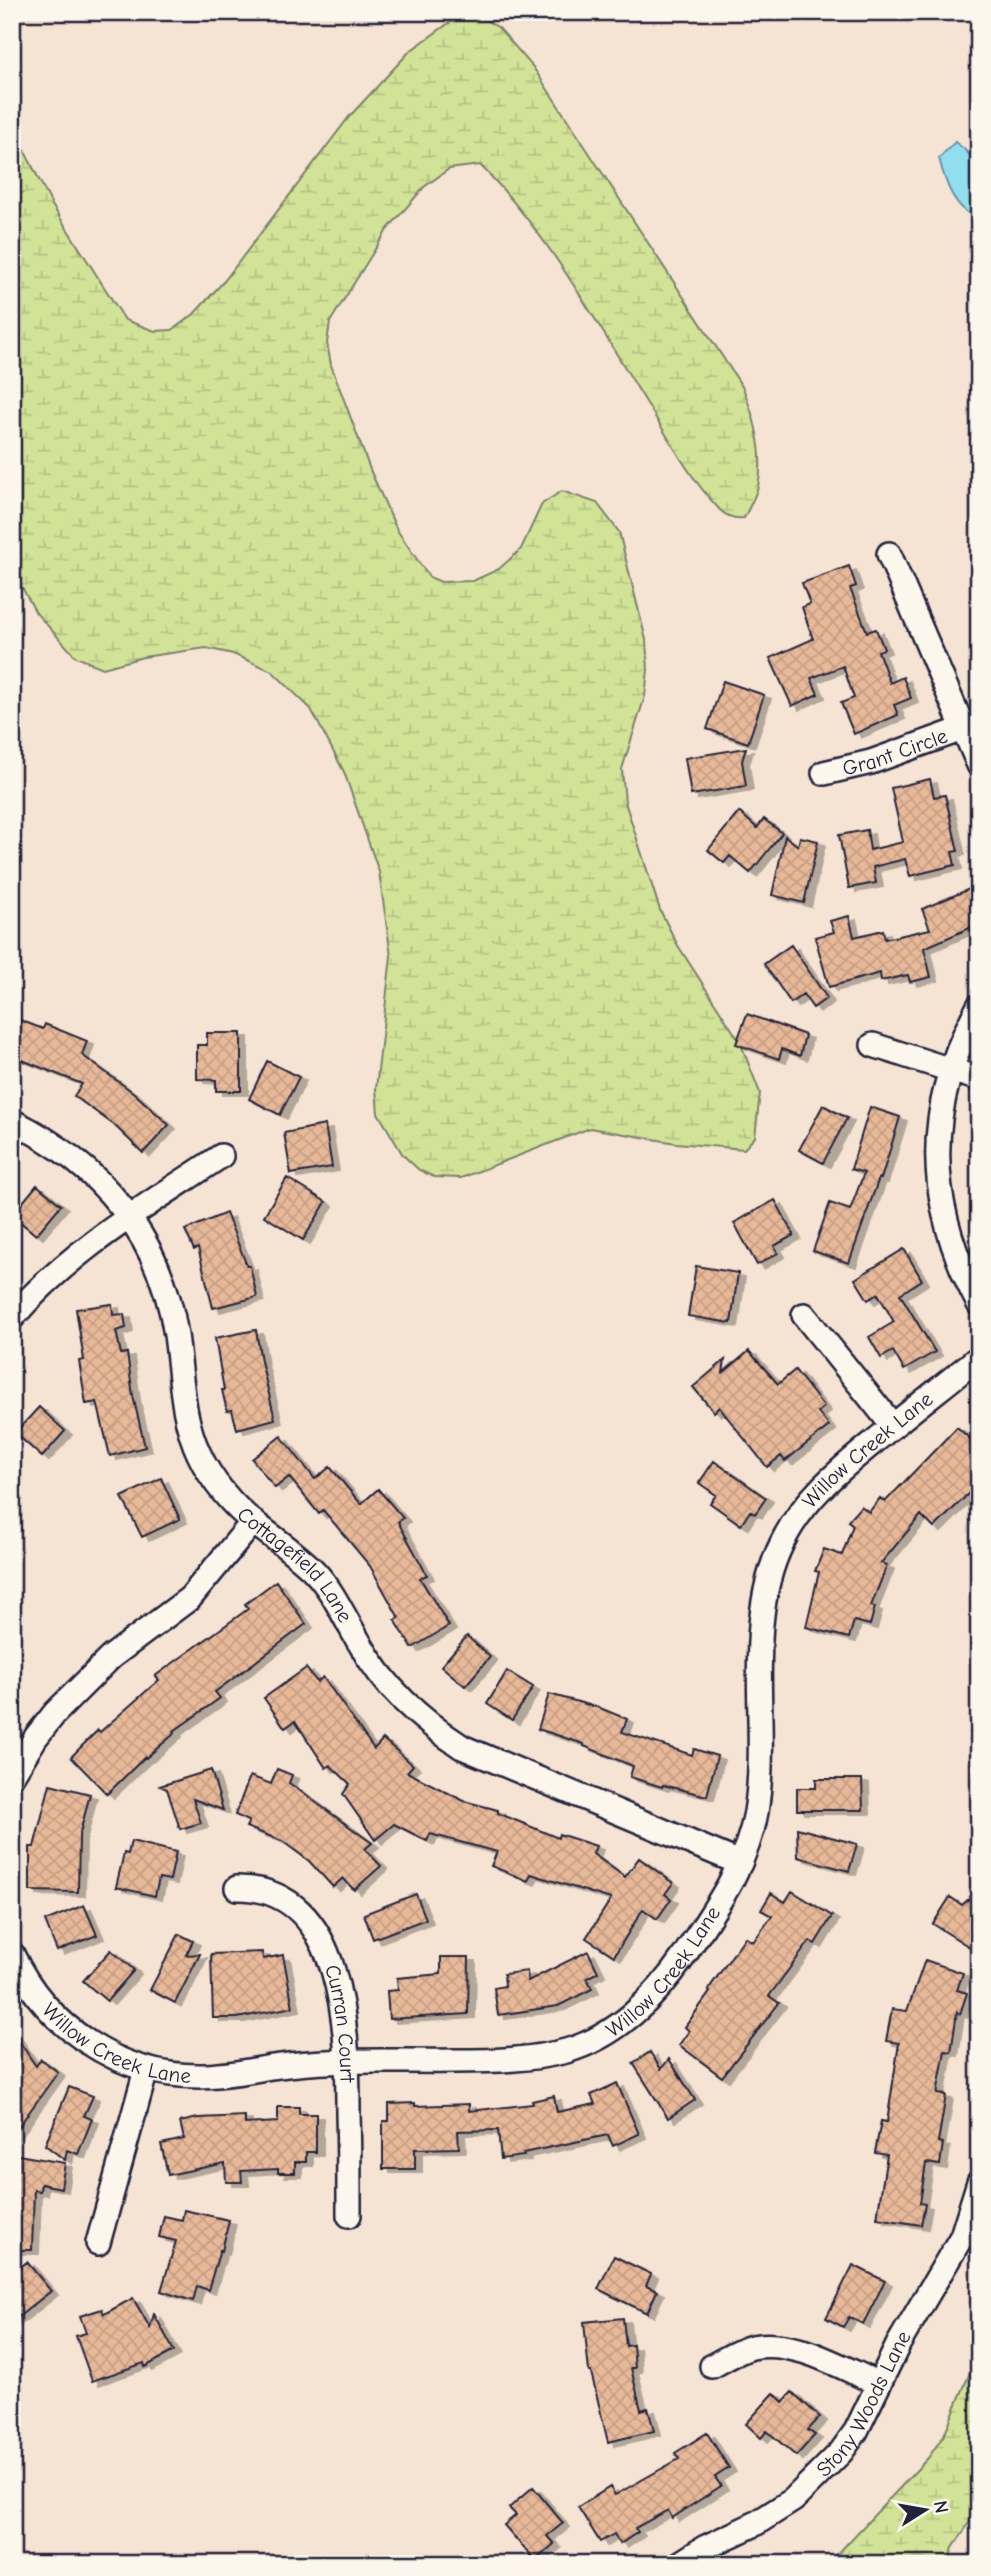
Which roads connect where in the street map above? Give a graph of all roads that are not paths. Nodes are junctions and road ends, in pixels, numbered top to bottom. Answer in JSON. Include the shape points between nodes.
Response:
{"nodes":[{"id":1,"x":889,"y":554,"type":"dead end"},
{"id":2,"x":972,"y":727,"type":"edge"},
{"id":3,"x":979,"y":765,"type":"edge"},
{"id":4,"x":824,"y":773,"type":"dead end"},
{"id":5,"x":979,"y":1006,"type":"edge"},
{"id":6,"x":873,"y":1045,"type":"dead end"},
{"id":7,"x":951,"y":1069,"type":"junction"},
{"id":8,"x":979,"y":1079,"type":"edge"},
{"id":9,"x":12,"y":1121,"type":"edge"},
{"id":10,"x":221,"y":1156,"type":"dead end"},
{"id":11,"x":130,"y":1217,"type":"junction"},
{"id":12,"x":979,"y":1304,"type":"edge"},
{"id":13,"x":804,"y":1315,"type":"dead end"},
{"id":14,"x":12,"y":1318,"type":"edge"},
{"id":15,"x":979,"y":1357,"type":"edge"},
{"id":16,"x":893,"y":1426,"type":"junction"},
{"id":17,"x":253,"y":1522,"type":"junction"},
{"id":18,"x":12,"y":1776,"type":"edge"},
{"id":19,"x":740,"y":1863,"type":"junction"},
{"id":20,"x":237,"y":1888,"type":"dead end"},
{"id":21,"x":12,"y":1954,"type":"edge"},
{"id":22,"x":348,"y":2063,"type":"junction"},
{"id":23,"x":146,"y":2070,"type":"junction"},
{"id":24,"x":979,"y":2182,"type":"edge"},
{"id":25,"x":349,"y":2215,"type":"dead end"},
{"id":26,"x":98,"y":2243,"type":"dead end"},
{"id":27,"x":712,"y":2366,"type":"dead end"},
{"id":28,"x":879,"y":2384,"type":"junction"},
{"id":29,"x":679,"y":2564,"type":"edge"}],
"edges":[{"from":1,"to":2,"type":"street"},
{"from":2,"to":3,"type":"street"},
{"from":2,"to":4,"type":"street","name":"Grant Circle"},
{"from":5,"to":7,"type":"street"},
{"from":6,"to":7,"type":"street"},
{"from":7,"to":8,"type":"street"},
{"from":7,"to":12,"type":"street","via":[[939,1124],[939,1184],[952,1248]]},
{"from":9,"to":11,"type":"street","name":"Cottagefield Lane","via":[[84,1166]]},
{"from":10,"to":11,"type":"street"},
{"from":11,"to":14,"type":"street","via":[[56,1272]]},
{"from":11,"to":17,"type":"street","name":"Cottagefield Lane","via":[[159,1273],[169,1304],[182,1402],[200,1456],[231,1501]]},
{"from":13,"to":16,"type":"street"},
{"from":15,"to":16,"type":"street","name":"Willow Creek Lane"},
{"from":16,"to":19,"type":"street","name":"Willow Creek Lane","via":[[813,1497],[793,1522],[770,1573],[761,1631],[758,1785],[750,1839]]},
{"from":17,"to":18,"type":"street","via":[[190,1598],[120,1650],[55,1713]]},
{"from":17,"to":19,"type":"street","name":"Cottagefield Lane","via":[[314,1571],[391,1689],[434,1729],[486,1759]]},
{"from":19,"to":22,"type":"street","name":"Willow Creek Lane","via":[[656,1993],[594,2040],[568,2050],[515,2059]]},
{"from":20,"to":22,"type":"street","name":"Curran Court","via":[[282,1897],[313,1928],[340,1993]]},
{"from":21,"to":23,"type":"street","name":"Willow Creek Lane","via":[[36,1992],[76,2034],[124,2063]]},
{"from":22,"to":23,"type":"street","name":"Willow Creek Lane","via":[[198,2076]]},
{"from":22,"to":25,"type":"street","name":"Curran Court"},
{"from":23,"to":26,"type":"street"},
{"from":24,"to":28,"type":"street","name":"Stony Woods Lane","via":[[962,2236]]},
{"from":27,"to":28,"type":"street","via":[[752,2347],[772,2346],[812,2355]]},
{"from":28,"to":29,"type":"street","name":"Stony Woods Lane","via":[[856,2431],[810,2486],[773,2514]]}]}
